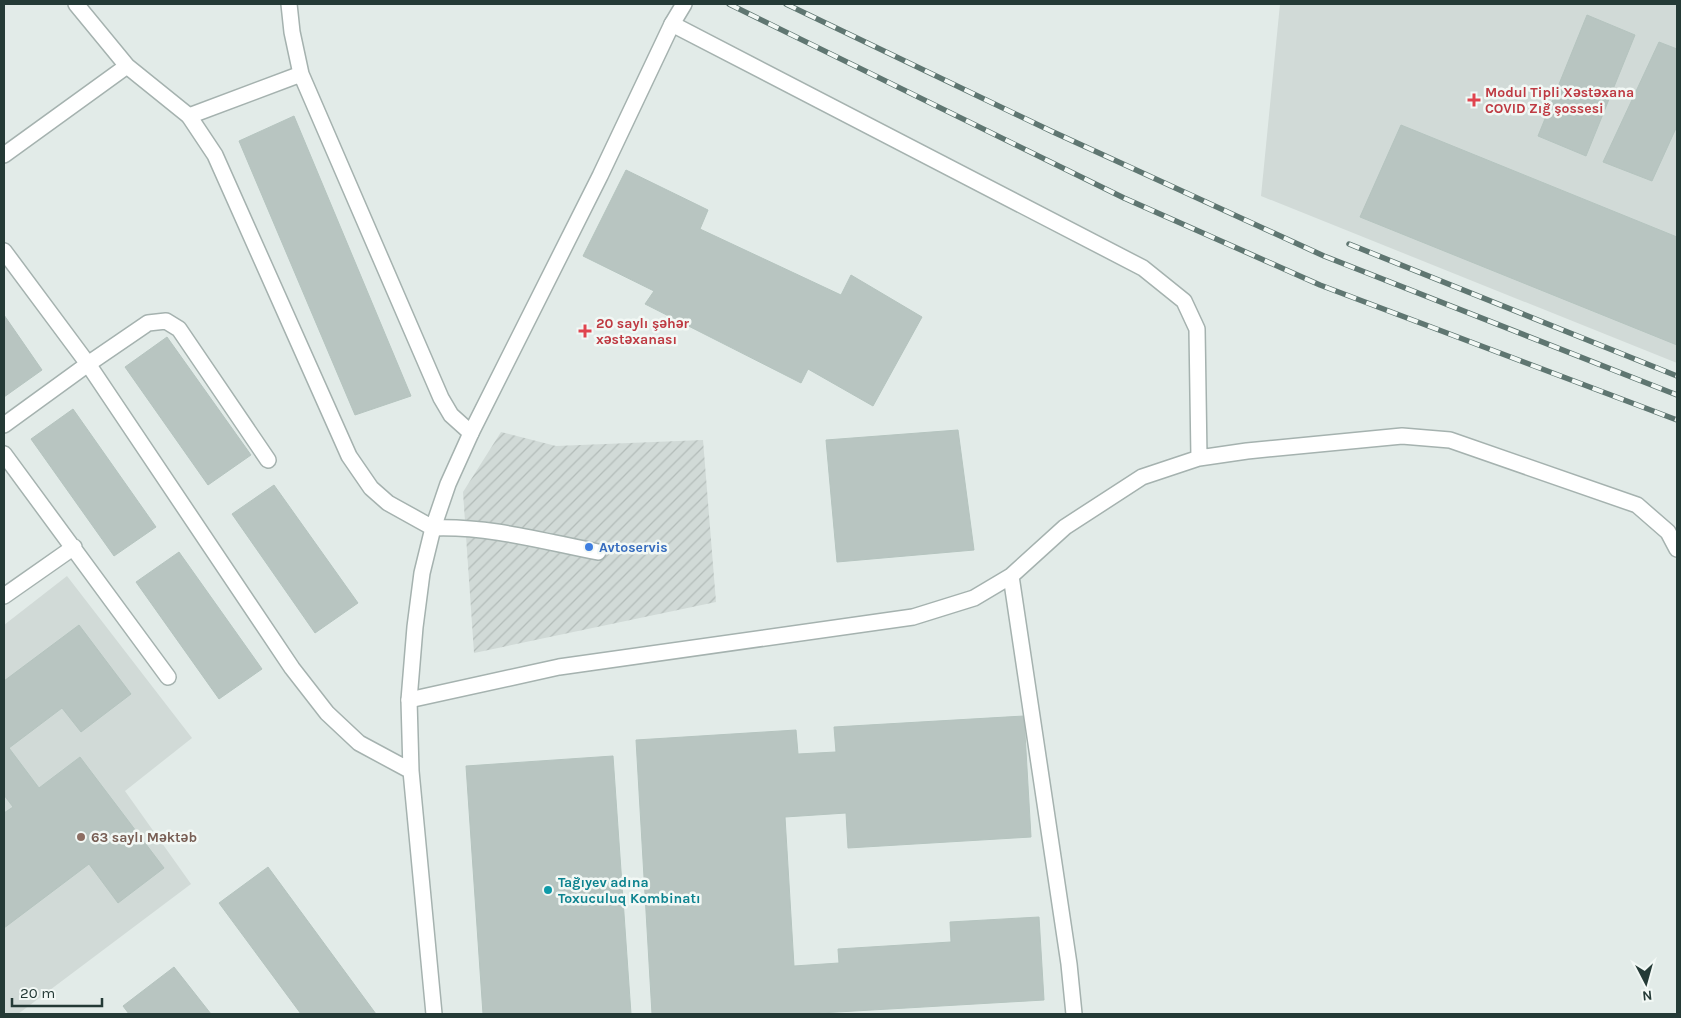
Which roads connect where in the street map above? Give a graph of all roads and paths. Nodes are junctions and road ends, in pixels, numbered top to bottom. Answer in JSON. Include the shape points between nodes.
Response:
{"nodes":[{"id":1,"x":76,"y":4,"type":"edge"},
{"id":2,"x":289,"y":4,"type":"edge"},
{"id":3,"x":684,"y":4,"type":"edge"},
{"id":4,"x":672,"y":24,"type":"junction"},
{"id":5,"x":127,"y":66,"type":"junction"},
{"id":6,"x":301,"y":74,"type":"junction"},
{"id":7,"x":188,"y":116,"type":"junction"},
{"id":8,"x":4,"y":155,"type":"edge"},
{"id":9,"x":4,"y":251,"type":"edge"},
{"id":10,"x":88,"y":364,"type":"junction"},
{"id":11,"x":4,"y":426,"type":"edge"},
{"id":12,"x":471,"y":433,"type":"junction"},
{"id":13,"x":4,"y":454,"type":"edge"},
{"id":14,"x":1199,"y":458,"type":"junction"},
{"id":15,"x":268,"y":460,"type":"dead end"},
{"id":16,"x":433,"y":528,"type":"junction"},
{"id":17,"x":74,"y":547,"type":"junction"},
{"id":18,"x":1677,"y":549,"type":"edge"},
{"id":19,"x":598,"y":552,"type":"dead end"},
{"id":20,"x":1011,"y":576,"type":"junction"},
{"id":21,"x":4,"y":596,"type":"edge"},
{"id":22,"x":168,"y":677,"type":"dead end"},
{"id":23,"x":409,"y":700,"type":"junction"},
{"id":24,"x":411,"y":771,"type":"junction"},
{"id":25,"x":434,"y":1014,"type":"edge"},
{"id":26,"x":1074,"y":1014,"type":"edge"}],
"edges":[{"from":1,"to":5,"type":"street"},
{"from":2,"to":6,"type":"street"},
{"from":3,"to":4,"type":"street"},
{"from":4,"to":12,"type":"street"},
{"from":4,"to":14,"type":"street","via":[[1143,268],[1184,302],[1197,328]]},
{"from":5,"to":7,"type":"street"},
{"from":5,"to":8,"type":"street"},
{"from":6,"to":7,"type":"street"},
{"from":6,"to":12,"type":"street","via":[[441,398],[451,416]]},
{"from":7,"to":16,"type":"street","via":[[215,155],[349,456],[371,488],[388,502]]},
{"from":9,"to":10,"type":"street"},
{"from":10,"to":11,"type":"street"},
{"from":10,"to":15,"type":"street","via":[[148,323],[166,321],[179,329]]},
{"from":10,"to":24,"type":"street","via":[[286,660],[327,713],[359,743]]},
{"from":12,"to":16,"type":"street"},
{"from":13,"to":17,"type":"street"},
{"from":14,"to":18,"type":"street","via":[[1402,436],[1450,440],[1637,505],[1668,532]]},
{"from":14,"to":20,"type":"street","via":[[1142,477],[1065,527]]},
{"from":16,"to":19,"type":"street","via":[[486,529]]},
{"from":16,"to":23,"type":"street","via":[[422,573]]},
{"from":17,"to":21,"type":"street"},
{"from":17,"to":22,"type":"street"},
{"from":20,"to":23,"type":"street","via":[[974,598],[913,617],[559,667]]},
{"from":20,"to":26,"type":"street"},
{"from":23,"to":24,"type":"street"},
{"from":24,"to":25,"type":"street"}]}
